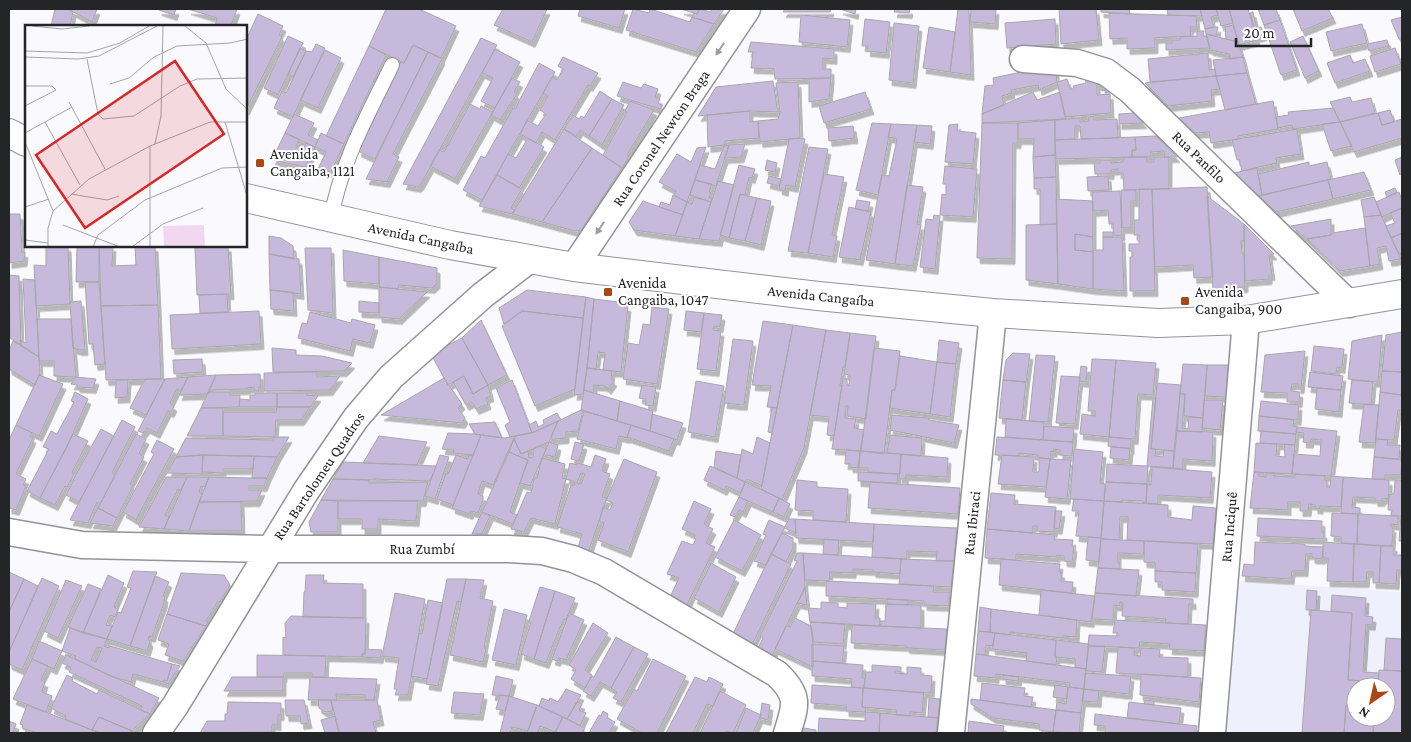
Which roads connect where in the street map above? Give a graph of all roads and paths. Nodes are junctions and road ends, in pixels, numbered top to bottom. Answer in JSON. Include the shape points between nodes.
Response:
{"nodes":[{"id":1,"x":747,"y":9,"type":"edge"},
{"id":2,"x":1023,"y":58,"type":"dead end"},
{"id":3,"x":392,"y":65,"type":"dead end"},
{"id":4,"x":9,"y":133,"type":"edge"},
{"id":5,"x":25,"y":141,"type":"edge"},
{"id":6,"x":248,"y":198,"type":"edge"},
{"id":7,"x":331,"y":218,"type":"junction"},
{"id":8,"x":530,"y":259,"type":"junction"},
{"id":9,"x":574,"y":267,"type":"junction"},
{"id":10,"x":1402,"y":294,"type":"edge"},
{"id":11,"x":1349,"y":304,"type":"junction"},
{"id":12,"x":993,"y":313,"type":"junction"},
{"id":13,"x":1246,"y":320,"type":"junction"},
{"id":14,"x":9,"y":532,"type":"edge"},
{"id":15,"x":271,"y":549,"type":"junction"},
{"id":16,"x":156,"y":733,"type":"edge"},
{"id":17,"x":786,"y":733,"type":"edge"},
{"id":18,"x":951,"y":733,"type":"edge"},
{"id":19,"x":1212,"y":733,"type":"edge"}],
"edges":[{"from":1,"to":9,"type":"street","name":"Rua Coronel Newton Braga","one_way":true},
{"from":2,"to":11,"type":"street","name":"Rua Panfilo","via":[[1078,63],[1106,72],[1130,90]]},
{"from":3,"to":7,"type":"lane","via":[[350,152]]},
{"from":4,"to":5,"type":"main road"},
{"from":6,"to":7,"type":"main road","name":"Avenida Cangaíba"},
{"from":7,"to":8,"type":"main road","name":"Avenida Cangaíba","via":[[450,246]]},
{"from":8,"to":9,"type":"main road","name":"Avenida Cangaíba"},
{"from":8,"to":15,"type":"street","name":"Rua Bartolomeu Quadros","via":[[483,295],[391,376],[356,418]]},
{"from":9,"to":12,"type":"main road","name":"Avenida Cangaíba"},
{"from":10,"to":11,"type":"main road","name":"Avenida Cangaíba"},
{"from":11,"to":13,"type":"main road","name":"Avenida Cangaíba"},
{"from":12,"to":13,"type":"main road","name":"Avenida Cangaíba","via":[[1158,323]]},
{"from":12,"to":18,"type":"street","name":"Rua Ibiraci"},
{"from":13,"to":19,"type":"street","name":"Rua Inciquê"},
{"from":14,"to":15,"type":"street","name":"Rua Zumbí","via":[[82,545]]},
{"from":15,"to":16,"type":"street","name":"Rua Bartolomeu Quadros","via":[[176,706]]},
{"from":15,"to":17,"type":"street","name":"Rua Zumbí","via":[[509,549],[542,551],[573,559],[604,572],[777,674],[794,695],[793,712]]}]}
